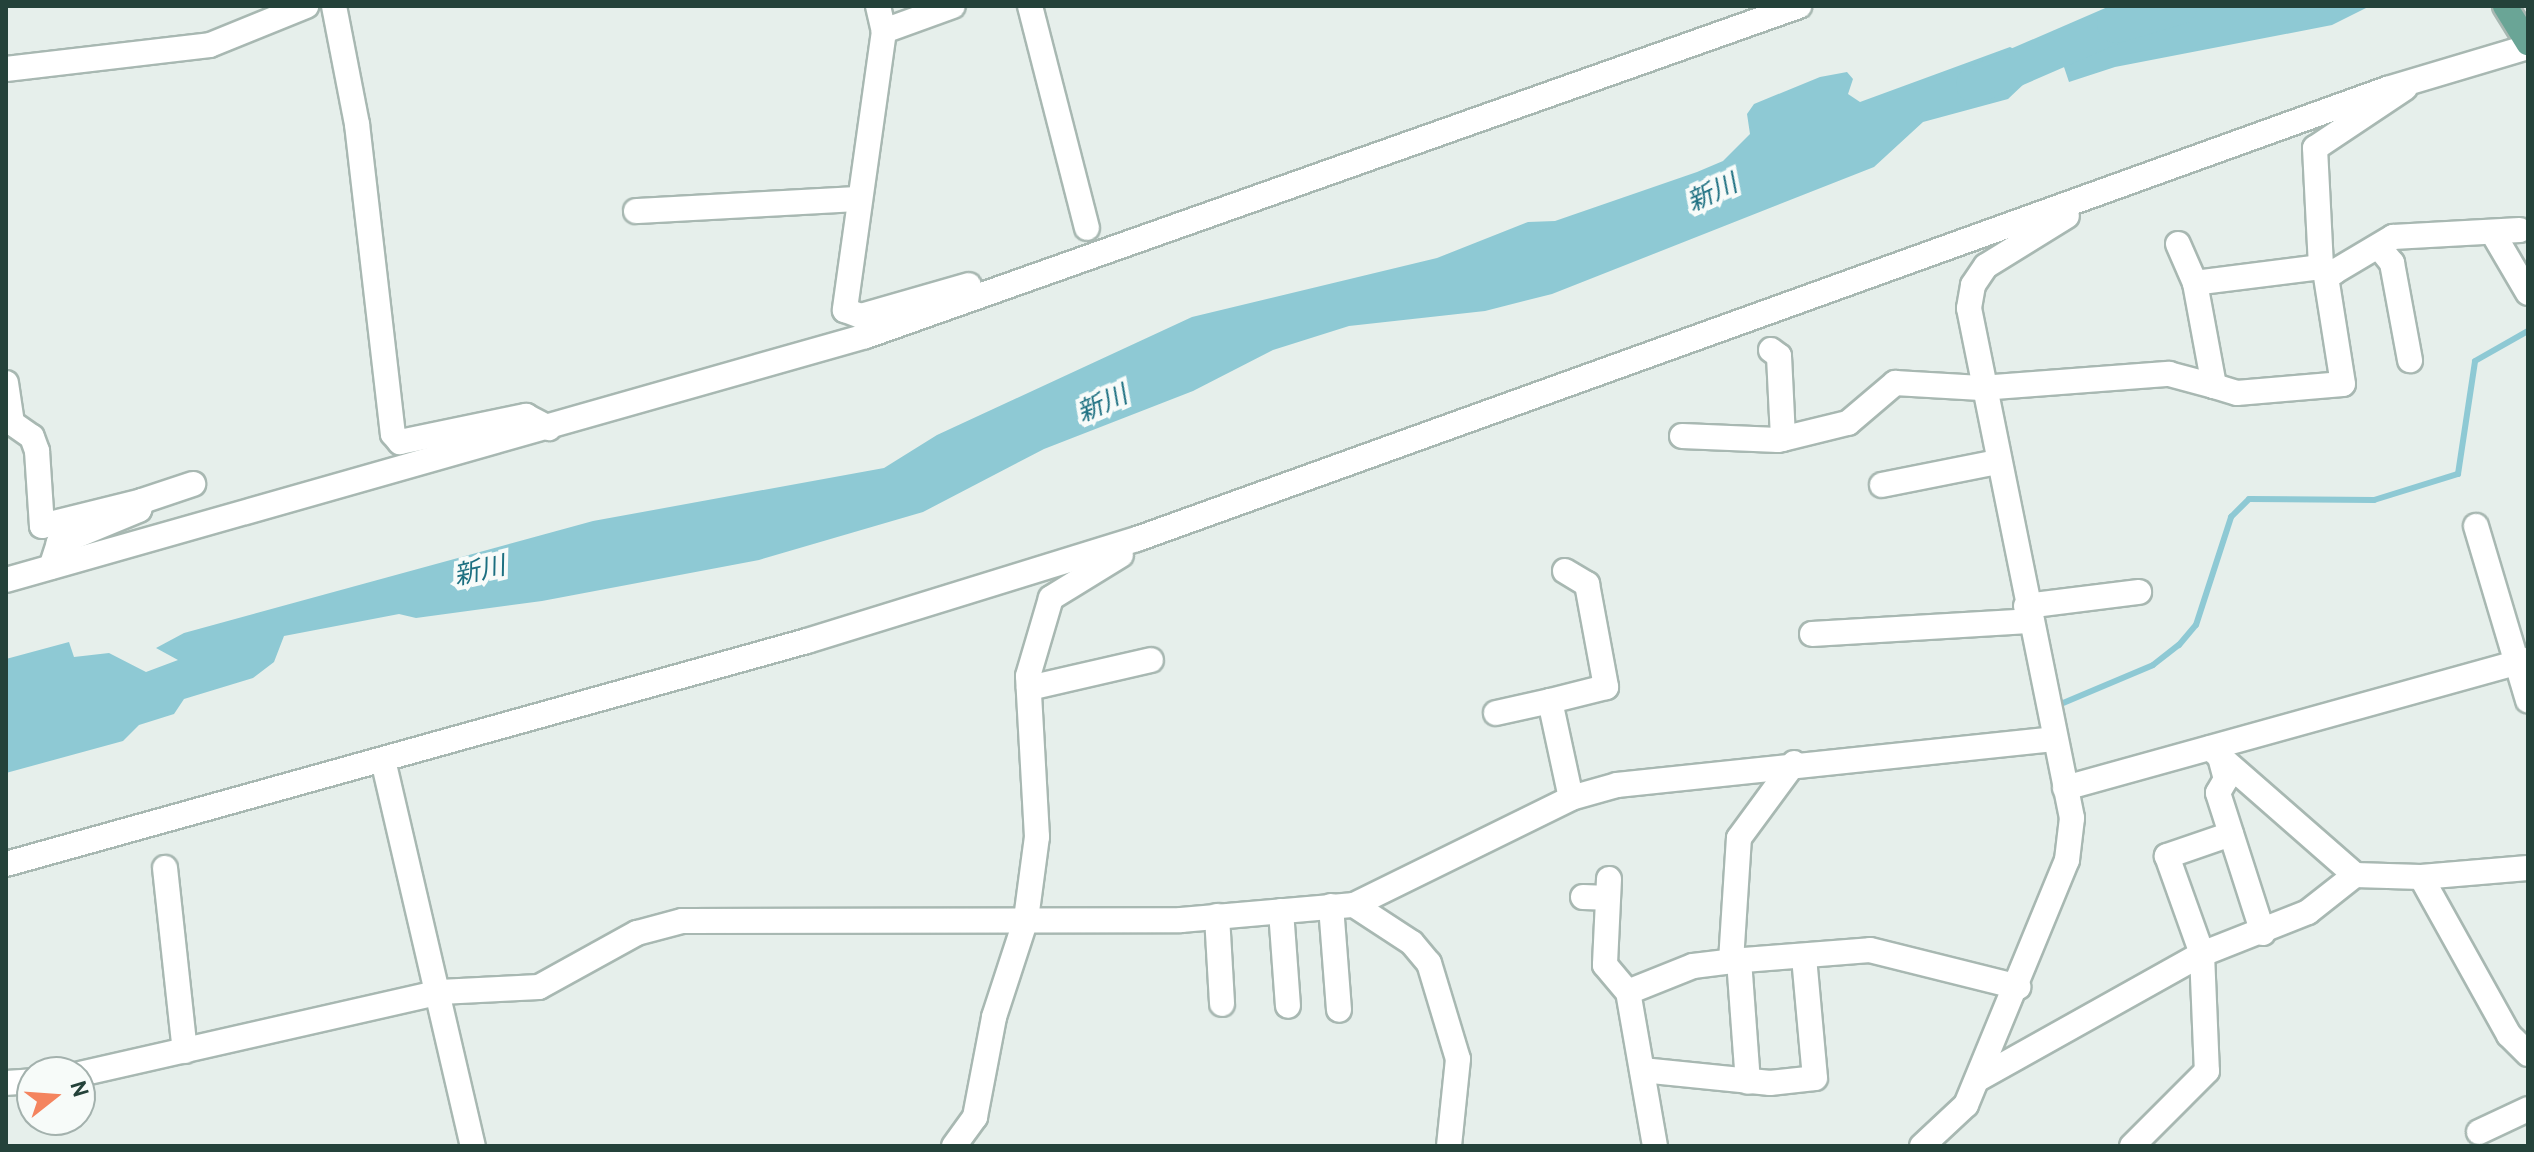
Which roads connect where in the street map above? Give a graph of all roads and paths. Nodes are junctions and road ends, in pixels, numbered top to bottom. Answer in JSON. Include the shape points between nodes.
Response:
{"nodes":[{"id":1,"x":306,"y":6,"type":"edge"},
{"id":2,"x":334,"y":6,"type":"edge"},
{"id":3,"x":878,"y":6,"type":"edge"},
{"id":4,"x":953,"y":6,"type":"edge"},
{"id":5,"x":1030,"y":6,"type":"edge"},
{"id":6,"x":1799,"y":6,"type":"edge"},
{"id":7,"x":2505,"y":6,"type":"edge"},
{"id":8,"x":884,"y":31,"type":"junction"},
{"id":9,"x":2525,"y":39,"type":"edge"},
{"id":10,"x":6,"y":69,"type":"edge"},
{"id":11,"x":2412,"y":81,"type":"junction"},
{"id":12,"x":859,"y":199,"type":"junction"},
{"id":13,"x":2083,"y":200,"type":"junction"},
{"id":14,"x":636,"y":211,"type":"dead end"},
{"id":15,"x":1087,"y":228,"type":"dead end"},
{"id":16,"x":2520,"y":230,"type":"dead end"},
{"id":17,"x":2494,"y":235,"type":"junction"},
{"id":18,"x":2178,"y":244,"type":"dead end"},
{"id":19,"x":2379,"y":247,"type":"junction"},
{"id":20,"x":2323,"y":268,"type":"junction"},
{"id":21,"x":2195,"y":283,"type":"junction"},
{"id":22,"x":1000,"y":291,"type":"junction"},
{"id":23,"x":2528,"y":293,"type":"edge"},
{"id":24,"x":845,"y":310,"type":"junction"},
{"id":25,"x":1771,"y":350,"type":"dead end"},
{"id":26,"x":2410,"y":360,"type":"dead end"},
{"id":27,"x":721,"y":376,"type":"junction"},
{"id":28,"x":6,"y":383,"type":"edge"},
{"id":29,"x":2214,"y":386,"type":"junction"},
{"id":30,"x":1981,"y":388,"type":"junction"},
{"id":31,"x":549,"y":428,"type":"junction"},
{"id":32,"x":1682,"y":436,"type":"dead end"},
{"id":33,"x":14,"y":437,"type":"edge"},
{"id":34,"x":1783,"y":439,"type":"junction"},
{"id":35,"x":1997,"y":462,"type":"junction"},
{"id":36,"x":193,"y":484,"type":"dead end"},
{"id":37,"x":1882,"y":485,"type":"dead end"},
{"id":38,"x":142,"y":501,"type":"junction"},
{"id":39,"x":2476,"y":526,"type":"dead end"},
{"id":40,"x":1137,"y":539,"type":"junction"},
{"id":41,"x":51,"y":567,"type":"junction"},
{"id":42,"x":1565,"y":571,"type":"dead end"},
{"id":43,"x":6,"y":580,"type":"edge"},
{"id":44,"x":2139,"y":592,"type":"dead end"},
{"id":45,"x":2028,"y":614,"type":"junction"},
{"id":46,"x":1812,"y":634,"type":"dead end"},
{"id":47,"x":1151,"y":660,"type":"dead end"},
{"id":48,"x":2523,"y":662,"type":"edge"},
{"id":49,"x":1029,"y":688,"type":"junction"},
{"id":50,"x":2528,"y":700,"type":"edge"},
{"id":51,"x":1550,"y":701,"type":"junction"},
{"id":52,"x":1496,"y":713,"type":"dead end"},
{"id":53,"x":2054,"y":739,"type":"junction"},
{"id":54,"x":2215,"y":752,"type":"junction"},
{"id":55,"x":383,"y":760,"type":"junction"},
{"id":56,"x":1794,"y":763,"type":"junction"},
{"id":57,"x":2065,"y":788,"type":"junction"},
{"id":58,"x":1571,"y":798,"type":"junction"},
{"id":59,"x":2231,"y":834,"type":"junction"},
{"id":60,"x":6,"y":864,"type":"edge"},
{"id":61,"x":165,"y":868,"type":"dead end"},
{"id":62,"x":2528,"y":868,"type":"edge"},
{"id":63,"x":2355,"y":875,"type":"junction"},
{"id":64,"x":2421,"y":877,"type":"junction"},
{"id":65,"x":1583,"y":897,"type":"dead end"},
{"id":66,"x":1343,"y":906,"type":"junction"},
{"id":67,"x":1281,"y":911,"type":"junction"},
{"id":68,"x":1217,"y":916,"type":"junction"},
{"id":69,"x":1026,"y":919,"type":"junction"},
{"id":70,"x":2263,"y":933,"type":"junction"},
{"id":71,"x":2202,"y":954,"type":"junction"},
{"id":72,"x":1804,"y":956,"type":"junction"},
{"id":73,"x":1735,"y":961,"type":"junction"},
{"id":74,"x":2018,"y":987,"type":"junction"},
{"id":75,"x":440,"y":992,"type":"junction"},
{"id":76,"x":1628,"y":992,"type":"junction"},
{"id":77,"x":1222,"y":1004,"type":"dead end"},
{"id":78,"x":1288,"y":1006,"type":"dead end"},
{"id":79,"x":1339,"y":1010,"type":"dead end"},
{"id":80,"x":185,"y":1051,"type":"junction"},
{"id":81,"x":2528,"y":1054,"type":"edge"},
{"id":82,"x":96,"y":1070,"type":"edge"},
{"id":83,"x":1642,"y":1070,"type":"junction"},
{"id":84,"x":1980,"y":1078,"type":"junction"},
{"id":85,"x":1748,"y":1082,"type":"junction"},
{"id":86,"x":2528,"y":1109,"type":"edge"},
{"id":87,"x":2479,"y":1132,"type":"dead end"},
{"id":88,"x":473,"y":1146,"type":"edge"},
{"id":89,"x":954,"y":1146,"type":"edge"},
{"id":90,"x":1449,"y":1146,"type":"edge"},
{"id":91,"x":1655,"y":1146,"type":"edge"},
{"id":92,"x":1922,"y":1146,"type":"edge"},
{"id":93,"x":2132,"y":1146,"type":"edge"}],
"edges":[{"from":1,"to":10,"type":"street","via":[[210,45]]},
{"from":2,"to":31,"type":"street","via":[[357,124],[393,434],[400,442],[526,416]]},
{"from":3,"to":8,"type":"street"},
{"from":4,"to":8,"type":"street"},
{"from":5,"to":15,"type":"street"},
{"from":6,"to":22,"type":"street"},
{"from":7,"to":9,"type":"main road"},
{"from":8,"to":12,"type":"street"},
{"from":9,"to":11,"type":"street"},
{"from":11,"to":13,"type":"street"},
{"from":11,"to":20,"type":"street","via":[[2387,106],[2315,148]]},
{"from":12,"to":14,"type":"street"},
{"from":12,"to":24,"type":"street"},
{"from":13,"to":30,"type":"street","via":[[2079,209],[1986,266],[1973,285],[1969,308]]},
{"from":13,"to":40,"type":"street"},
{"from":16,"to":17,"type":"street"},
{"from":17,"to":19,"type":"street","via":[[2393,237]]},
{"from":17,"to":23,"type":"street"},
{"from":18,"to":21,"type":"street"},
{"from":19,"to":20,"type":"street","via":[[2334,272]]},
{"from":19,"to":26,"type":"street","via":[[2392,263]]},
{"from":20,"to":21,"type":"street"},
{"from":20,"to":29,"type":"street","via":[[2343,384],[2252,393]]},
{"from":21,"to":29,"type":"street"},
{"from":22,"to":24,"type":"street","via":[[984,280],[861,316]]},
{"from":22,"to":27,"type":"street"},
{"from":24,"to":27,"type":"street","via":[[826,330],[733,359]]},
{"from":25,"to":34,"type":"street","via":[[1779,356]]},
{"from":27,"to":31,"type":"street"},
{"from":28,"to":33,"type":"street"},
{"from":29,"to":30,"type":"street","via":[[2169,374]]},
{"from":30,"to":34,"type":"street","via":[[1895,383],[1848,423]]},
{"from":30,"to":35,"type":"street"},
{"from":31,"to":41,"type":"street"},
{"from":32,"to":34,"type":"street"},
{"from":33,"to":38,"type":"street","via":[[32,437],[37,451],[42,526]]},
{"from":35,"to":37,"type":"street"},
{"from":35,"to":45,"type":"street"},
{"from":36,"to":38,"type":"street"},
{"from":38,"to":41,"type":"street","via":[[139,510],[59,543]]},
{"from":39,"to":48,"type":"street"},
{"from":40,"to":49,"type":"street","via":[[1051,598]]},
{"from":40,"to":55,"type":"street","via":[[807,641]]},
{"from":41,"to":43,"type":"street"},
{"from":42,"to":51,"type":"street","via":[[1587,584],[1606,687]]},
{"from":44,"to":45,"type":"street"},
{"from":45,"to":46,"type":"street"},
{"from":45,"to":53,"type":"street"},
{"from":47,"to":49,"type":"street"},
{"from":48,"to":50,"type":"street"},
{"from":48,"to":54,"type":"street"},
{"from":49,"to":69,"type":"street","via":[[1037,837]]},
{"from":51,"to":52,"type":"street"},
{"from":51,"to":58,"type":"street"},
{"from":53,"to":56,"type":"street"},
{"from":53,"to":57,"type":"street"},
{"from":54,"to":57,"type":"street"},
{"from":54,"to":59,"type":"street","via":[[2226,779],[2218,793]]},
{"from":54,"to":63,"type":"street"},
{"from":55,"to":60,"type":"street"},
{"from":55,"to":75,"type":"street"},
{"from":56,"to":58,"type":"street","via":[[1617,785]]},
{"from":56,"to":73,"type":"street","via":[[1739,838]]},
{"from":57,"to":74,"type":"street","via":[[2072,818],[2067,860]]},
{"from":58,"to":66,"type":"street"},
{"from":59,"to":70,"type":"street"},
{"from":59,"to":71,"type":"street","via":[[2167,856]]},
{"from":61,"to":80,"type":"street"},
{"from":62,"to":64,"type":"street"},
{"from":63,"to":64,"type":"street"},
{"from":63,"to":70,"type":"street","via":[[2308,912]]},
{"from":64,"to":81,"type":"street","via":[[2509,1035]]},
{"from":65,"to":76,"type":"street","via":[[1608,889],[1605,965]]},
{"from":66,"to":67,"type":"street"},
{"from":66,"to":79,"type":"street"},
{"from":66,"to":90,"type":"street","via":[[1412,943],[1429,963],[1458,1059]]},
{"from":67,"to":68,"type":"street"},
{"from":67,"to":78,"type":"street"},
{"from":68,"to":69,"type":"street"},
{"from":68,"to":77,"type":"street"},
{"from":69,"to":75,"type":"street","via":[[682,921],[637,933],[539,987]]},
{"from":69,"to":89,"type":"street","via":[[994,1017],[975,1117]]},
{"from":70,"to":71,"type":"street"},
{"from":71,"to":84,"type":"street"},
{"from":71,"to":93,"type":"street","via":[[2207,1071]]},
{"from":72,"to":73,"type":"street"},
{"from":72,"to":74,"type":"street","via":[[1870,950]]},
{"from":72,"to":85,"type":"street","via":[[1815,1078]]},
{"from":73,"to":76,"type":"street","via":[[1693,966]]},
{"from":73,"to":85,"type":"street"},
{"from":74,"to":84,"type":"street"},
{"from":75,"to":80,"type":"street"},
{"from":75,"to":88,"type":"street"},
{"from":76,"to":83,"type":"street"},
{"from":80,"to":82,"type":"street"},
{"from":83,"to":85,"type":"street"},
{"from":83,"to":91,"type":"street"},
{"from":84,"to":92,"type":"street","via":[[1966,1105]]},
{"from":86,"to":87,"type":"street"}]}
